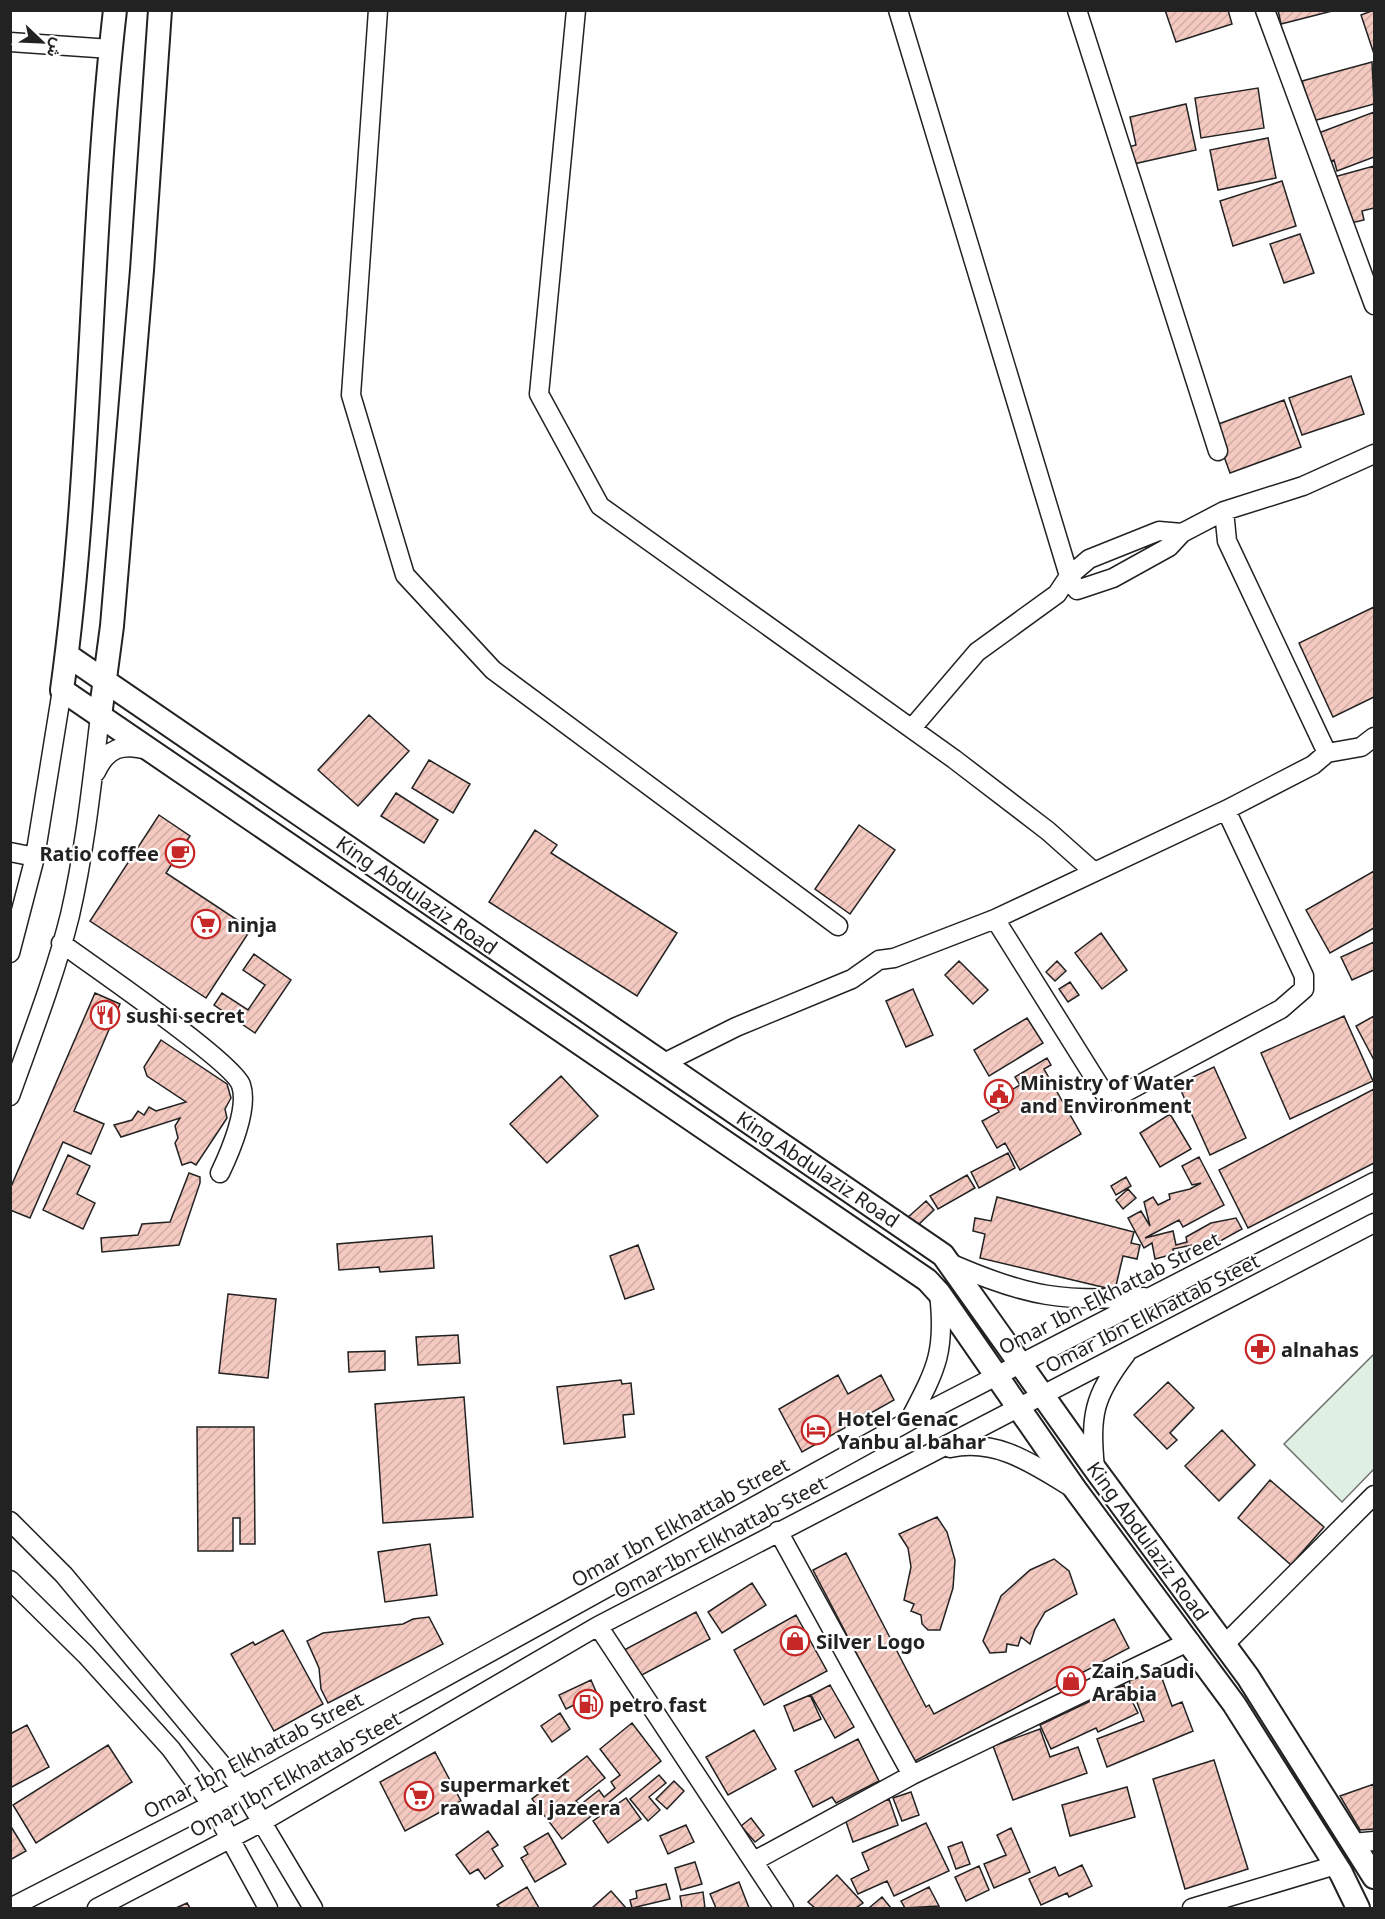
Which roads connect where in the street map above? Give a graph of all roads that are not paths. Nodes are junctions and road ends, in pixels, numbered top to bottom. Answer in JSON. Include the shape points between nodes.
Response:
{"nodes":[{"id":1,"x":115,"y":10,"type":"edge"},
{"id":2,"x":160,"y":10,"type":"edge"},
{"id":3,"x":378,"y":10,"type":"edge"},
{"id":4,"x":576,"y":10,"type":"edge"},
{"id":5,"x":898,"y":10,"type":"edge"},
{"id":6,"x":1077,"y":10,"type":"edge"},
{"id":7,"x":1265,"y":10,"type":"edge"},
{"id":8,"x":10,"y":42,"type":"edge"},
{"id":9,"x":111,"y":49,"type":"junction"},
{"id":10,"x":1374,"y":305,"type":"edge"},
{"id":11,"x":1218,"y":451,"type":"dead end"},
{"id":12,"x":1374,"y":454,"type":"edge"},
{"id":13,"x":1224,"y":512,"type":"junction"},
{"id":14,"x":1182,"y":532,"type":"junction"},
{"id":15,"x":1069,"y":576,"type":"junction"},
{"id":16,"x":67,"y":656,"type":"junction"},
{"id":17,"x":105,"y":680,"type":"junction"},
{"id":18,"x":62,"y":690,"type":"junction"},
{"id":19,"x":100,"y":716,"type":"junction"},
{"id":20,"x":912,"y":728,"type":"junction"},
{"id":21,"x":1374,"y":737,"type":"edge"},
{"id":22,"x":150,"y":751,"type":"junction"},
{"id":23,"x":1327,"y":753,"type":"junction"},
{"id":24,"x":92,"y":779,"type":"junction"},
{"id":25,"x":1226,"y":810,"type":"junction"},
{"id":26,"x":10,"y":852,"type":"edge"},
{"id":27,"x":35,"y":857,"type":"junction"},
{"id":28,"x":1093,"y":871,"type":"junction"},
{"id":29,"x":995,"y":919,"type":"junction"},
{"id":30,"x":838,"y":926,"type":"dead end"},
{"id":31,"x":61,"y":943,"type":"junction"},
{"id":32,"x":10,"y":953,"type":"edge"},
{"id":33,"x":662,"y":1064,"type":"junction"},
{"id":34,"x":10,"y":1096,"type":"edge"},
{"id":35,"x":220,"y":1173,"type":"dead end"},
{"id":36,"x":1374,"y":1182,"type":"edge"},
{"id":37,"x":1374,"y":1223,"type":"edge"},
{"id":38,"x":952,"y":1264,"type":"junction"},
{"id":39,"x":939,"y":1293,"type":"junction"},
{"id":40,"x":1152,"y":1297,"type":"junction"},
{"id":41,"x":1130,"y":1350,"type":"junction"},
{"id":42,"x":1021,"y":1364,"type":"junction"},
{"id":43,"x":997,"y":1377,"type":"junction"},
{"id":44,"x":1042,"y":1395,"type":"junction"},
{"id":45,"x":1018,"y":1408,"type":"junction"},
{"id":46,"x":909,"y":1421,"type":"junction"},
{"id":47,"x":934,"y":1451,"type":"junction"},
{"id":48,"x":1095,"y":1469,"type":"junction"},
{"id":49,"x":1075,"y":1489,"type":"junction"},
{"id":50,"x":1374,"y":1495,"type":"edge"},
{"id":51,"x":10,"y":1521,"type":"edge"},
{"id":52,"x":778,"y":1532,"type":"junction"},
{"id":53,"x":10,"y":1580,"type":"edge"},
{"id":54,"x":598,"y":1626,"type":"junction"},
{"id":55,"x":1190,"y":1641,"type":"junction"},
{"id":56,"x":1224,"y":1645,"type":"junction"},
{"id":57,"x":912,"y":1775,"type":"junction"},
{"id":58,"x":242,"y":1789,"type":"junction"},
{"id":59,"x":211,"y":1804,"type":"junction"},
{"id":60,"x":262,"y":1822,"type":"junction"},
{"id":61,"x":229,"y":1839,"type":"junction"},
{"id":62,"x":1364,"y":1842,"type":"edge"},
{"id":63,"x":754,"y":1861,"type":"junction"},
{"id":64,"x":1336,"y":1865,"type":"junction"},
{"id":65,"x":1372,"y":1871,"type":"edge"},
{"id":66,"x":10,"y":1908,"type":"edge"},
{"id":67,"x":97,"y":1908,"type":"edge"},
{"id":68,"x":268,"y":1908,"type":"edge"},
{"id":69,"x":313,"y":1908,"type":"edge"},
{"id":70,"x":784,"y":1908,"type":"edge"},
{"id":71,"x":1192,"y":1908,"type":"edge"},
{"id":72,"x":1358,"y":1908,"type":"edge"}],
"edges":[{"from":1,"to":9,"type":"main road"},
{"from":2,"to":17,"type":"main road","via":[[142,270]]},
{"from":3,"to":30,"type":"street","via":[[351,395],[405,575],[493,670]]},
{"from":4,"to":20,"type":"street","via":[[539,394],[600,506]]},
{"from":5,"to":15,"type":"street"},
{"from":6,"to":11,"type":"street"},
{"from":7,"to":10,"type":"street"},
{"from":8,"to":9,"type":"street"},
{"from":9,"to":16,"type":"main road"},
{"from":12,"to":13,"type":"street","via":[[1303,486]]},
{"from":13,"to":14,"type":"street"},
{"from":13,"to":23,"type":"street","via":[[1227,541]]},
{"from":14,"to":15,"type":"street","via":[[1159,531],[1089,559]]},
{"from":14,"to":15,"type":"street","via":[[1168,547],[1113,578],[1077,590]]},
{"from":15,"to":20,"type":"street","via":[[1057,594],[977,652]]},
{"from":16,"to":17,"type":"main road","name":"King Abdulaziz Road"},
{"from":16,"to":18,"type":"main road"},
{"from":17,"to":19,"type":"main road"},
{"from":17,"to":33,"type":"main road","name":"King Abdulaziz Road"},
{"from":18,"to":19,"type":"main road","name":"King Abdulaziz Road"},
{"from":18,"to":27,"type":"street"},
{"from":19,"to":22,"type":"main road","name":"King Abdulaziz Road"},
{"from":19,"to":24,"type":"street"},
{"from":20,"to":28,"type":"street","via":[[1048,831]]},
{"from":21,"to":23,"type":"street","via":[[1361,747]]},
{"from":22,"to":24,"type":"street","via":[[131,745],[115,748],[102,760]]},
{"from":22,"to":39,"type":"main road","name":"King Abdulaziz Road","via":[[901,1260]]},
{"from":23,"to":25,"type":"street","via":[[1313,765]]},
{"from":24,"to":31,"type":"street","via":[[70,915]]},
{"from":25,"to":28,"type":"street"},
{"from":25,"to":29,"type":"street","via":[[1304,976],[1304,989],[1281,1009],[1109,1101]]},
{"from":26,"to":27,"type":"street"},
{"from":27,"to":32,"type":"street"},
{"from":28,"to":29,"type":"street"},
{"from":29,"to":33,"type":"street","via":[[894,958],[879,960],[852,979],[736,1027]]},
{"from":31,"to":34,"type":"street"},
{"from":31,"to":35,"type":"street","via":[[207,1050],[241,1083],[244,1097],[232,1146]]},
{"from":33,"to":38,"type":"main road","name":"King Abdulaziz Road","via":[[930,1245]]},
{"from":36,"to":40,"type":"street","name":"Omar Ibn Elkhattab Street"},
{"from":37,"to":41,"type":"street","name":"Omar Ibn Elkhattab Steet"},
{"from":38,"to":40,"type":"street","via":[[1006,1286],[1047,1297]]},
{"from":38,"to":42,"type":"main road","name":"King Abdulaziz Road"},
{"from":39,"to":43,"type":"main road","name":"King Abdulaziz Road"},
{"from":39,"to":46,"type":"street","via":[[941,1351]]},
{"from":40,"to":42,"type":"street","name":"Omar Ibn Elkhattab Street"},
{"from":41,"to":44,"type":"street","name":"Omar Ibn Elkhattab Steet"},
{"from":41,"to":48,"type":"street","via":[[1109,1376],[1097,1402],[1091,1435]]},
{"from":42,"to":43,"type":"street","name":"Omar Ibn Elkhattab Street"},
{"from":42,"to":44,"type":"main road","name":"King Abdulaziz Road"},
{"from":43,"to":45,"type":"main road","name":"King Abdulaziz Road"},
{"from":43,"to":46,"type":"street","name":"Omar Ibn Elkhattab Street"},
{"from":44,"to":45,"type":"street","name":"Omar Ibn Elkhattab Steet"},
{"from":44,"to":48,"type":"main road","name":"King Abdulaziz Road"},
{"from":45,"to":47,"type":"street","name":"Omar Ibn Elkhattab Steet"},
{"from":45,"to":49,"type":"main road","name":"King Abdulaziz Road"},
{"from":46,"to":58,"type":"street","name":"Omar Ibn Elkhattab Street"},
{"from":47,"to":49,"type":"street","via":[[967,1444],[1005,1450]]},
{"from":47,"to":52,"type":"street","name":"Omar Ibn Elkhattab Steet"},
{"from":48,"to":56,"type":"main road","name":"King Abdulaziz Road"},
{"from":49,"to":55,"type":"main road","name":"King Abdulaziz Road"},
{"from":50,"to":56,"type":"street"},
{"from":51,"to":58,"type":"street","via":[[64,1575]]},
{"from":52,"to":54,"type":"street","name":"Omar Ibn Elkhattab Steet"},
{"from":52,"to":57,"type":"street"},
{"from":53,"to":59,"type":"street","via":[[86,1655],[171,1749]]},
{"from":54,"to":60,"type":"street","name":"Omar Ibn Elkhattab Steet"},
{"from":54,"to":63,"type":"street"},
{"from":55,"to":57,"type":"street"},
{"from":55,"to":64,"type":"main road","name":"King Abdulaziz Road"},
{"from":56,"to":62,"type":"main road","name":"King Abdulaziz Road"},
{"from":57,"to":63,"type":"street"},
{"from":58,"to":59,"type":"street","name":"Omar Ibn Elkhattab Street"},
{"from":58,"to":60,"type":"street"},
{"from":59,"to":61,"type":"street"},
{"from":59,"to":66,"type":"street","name":"Omar Ibn Elkhattab Street"},
{"from":60,"to":61,"type":"street","name":"Omar Ibn Elkhattab Steet"},
{"from":60,"to":69,"type":"street"},
{"from":61,"to":67,"type":"street","name":"Omar Ibn Elkhattab Steet"},
{"from":61,"to":68,"type":"street"},
{"from":62,"to":65,"type":"main road","name":"King Abdulaziz Road"},
{"from":63,"to":70,"type":"street"},
{"from":64,"to":71,"type":"street"},
{"from":64,"to":72,"type":"main road","name":"King Abdulaziz Road"}]}
